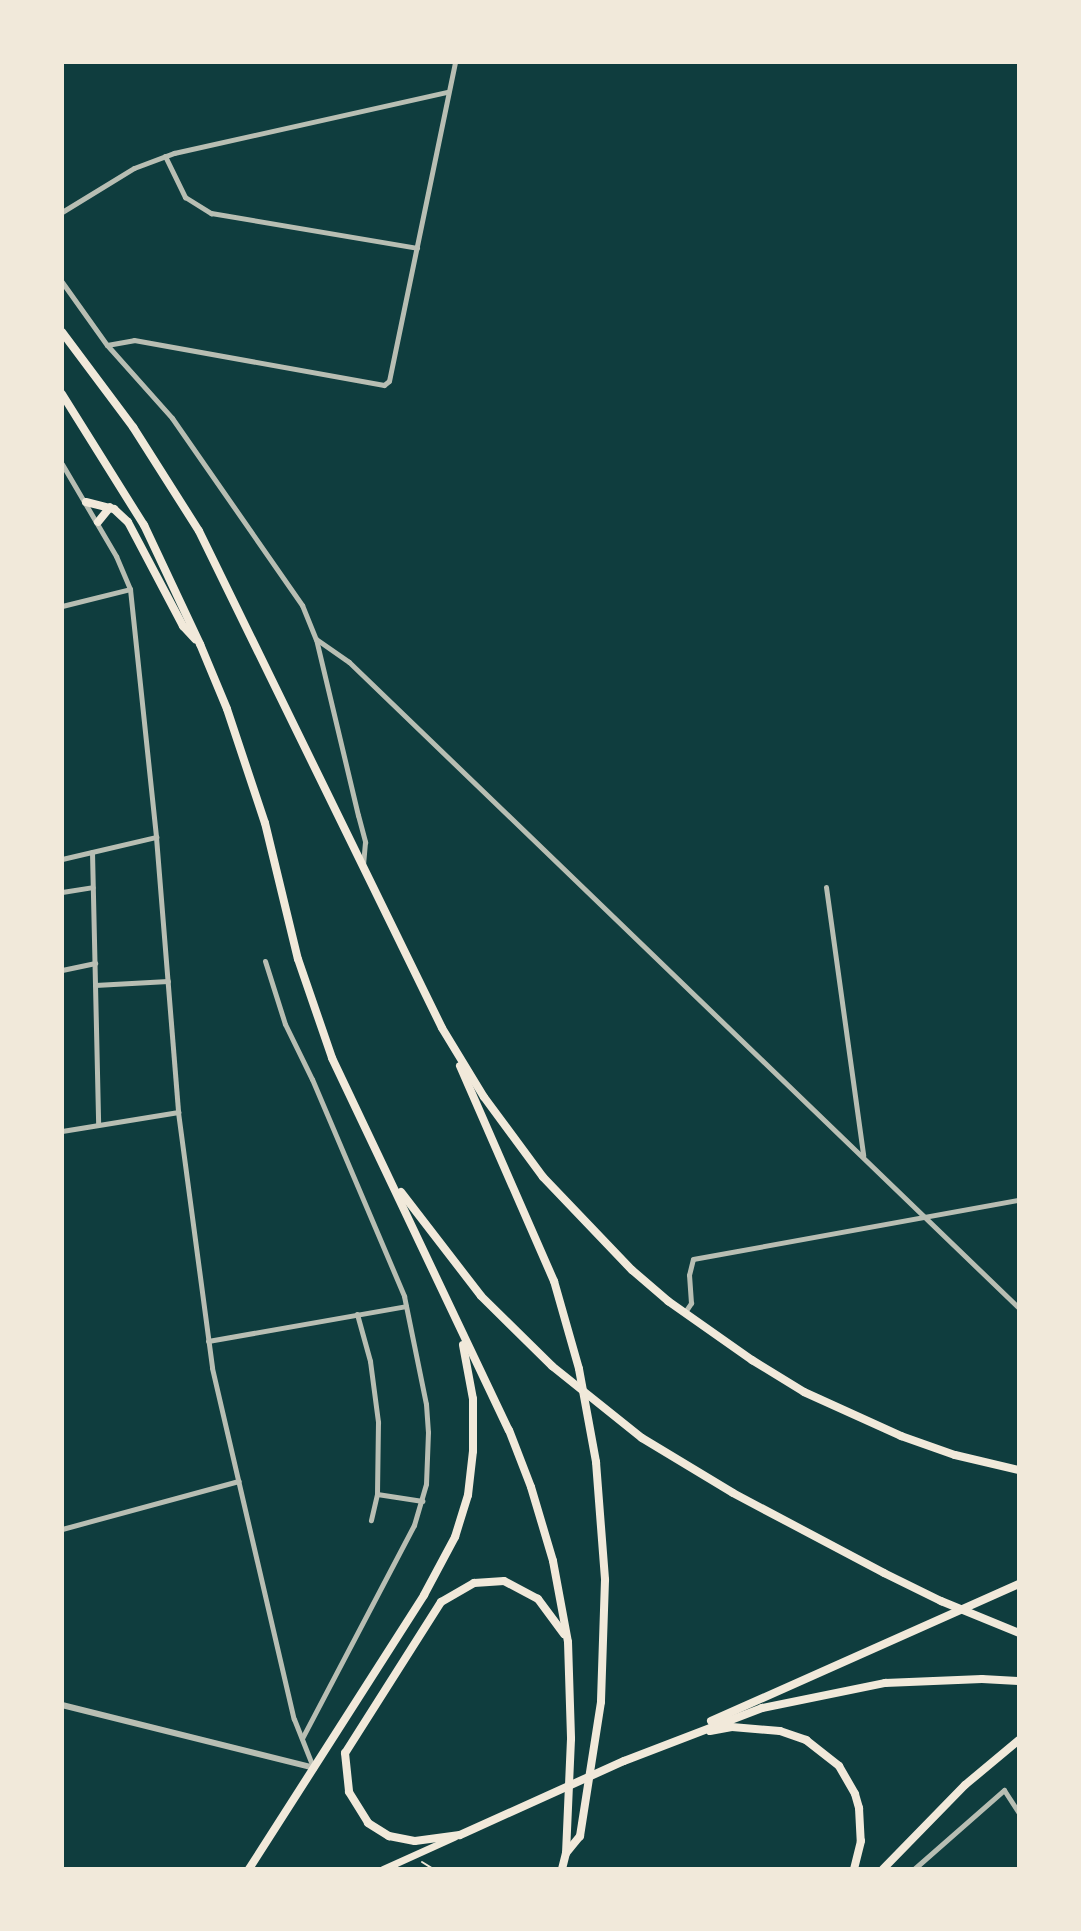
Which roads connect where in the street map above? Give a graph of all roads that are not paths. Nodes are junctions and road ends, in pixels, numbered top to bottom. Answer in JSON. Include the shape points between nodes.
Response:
{"nodes":[{"id":1,"x":455,"y":62,"type":"edge"},
{"id":2,"x":447,"y":92,"type":"junction"},
{"id":3,"x":165,"y":156,"type":"junction"},
{"id":4,"x":62,"y":212,"type":"edge"},
{"id":5,"x":417,"y":248,"type":"junction"},
{"id":6,"x":62,"y":282,"type":"edge"},
{"id":7,"x":62,"y":332,"type":"edge"},
{"id":8,"x":107,"y":345,"type":"junction"},
{"id":9,"x":62,"y":394,"type":"edge"},
{"id":10,"x":62,"y":464,"type":"edge"},
{"id":11,"x":86,"y":502,"type":"junction"},
{"id":12,"x":110,"y":507,"type":"junction"},
{"id":13,"x":98,"y":522,"type":"junction"},
{"id":14,"x":130,"y":589,"type":"junction"},
{"id":15,"x":62,"y":606,"type":"edge"},
{"id":16,"x":316,"y":639,"type":"junction"},
{"id":17,"x":200,"y":644,"type":"junction"},
{"id":18,"x":156,"y":837,"type":"junction"},
{"id":19,"x":92,"y":852,"type":"junction"},
{"id":20,"x":62,"y":859,"type":"edge"},
{"id":21,"x":363,"y":867,"type":"junction"},
{"id":22,"x":93,"y":887,"type":"junction"},
{"id":23,"x":826,"y":887,"type":"dead end"},
{"id":24,"x":62,"y":892,"type":"edge"},
{"id":25,"x":265,"y":961,"type":"dead end"},
{"id":26,"x":95,"y":963,"type":"junction"},
{"id":27,"x":62,"y":970,"type":"edge"},
{"id":28,"x":168,"y":981,"type":"junction"},
{"id":29,"x":95,"y":985,"type":"junction"},
{"id":30,"x":442,"y":1028,"type":"junction"},
{"id":31,"x":178,"y":1112,"type":"junction"},
{"id":32,"x":98,"y":1124,"type":"junction"},
{"id":33,"x":62,"y":1131,"type":"edge"},
{"id":34,"x":378,"y":1152,"type":"junction"},
{"id":35,"x":863,"y":1156,"type":"junction"},
{"id":36,"x":1019,"y":1200,"type":"edge"},
{"id":37,"x":925,"y":1216,"type":"junction"},
{"id":38,"x":406,"y":1306,"type":"junction"},
{"id":39,"x":1019,"y":1308,"type":"edge"},
{"id":40,"x":684,"y":1313,"type":"junction"},
{"id":41,"x":357,"y":1314,"type":"junction"},
{"id":42,"x":455,"y":1321,"type":"junction"},
{"id":43,"x":208,"y":1341,"type":"junction"},
{"id":44,"x":1019,"y":1470,"type":"edge"},
{"id":45,"x":239,"y":1481,"type":"junction"},
{"id":46,"x":377,"y":1494,"type":"junction"},
{"id":47,"x":422,"y":1501,"type":"junction"},
{"id":48,"x":371,"y":1520,"type":"dead end"},
{"id":49,"x":62,"y":1529,"type":"edge"},
{"id":50,"x":1019,"y":1584,"type":"edge"},
{"id":51,"x":1019,"y":1633,"type":"edge"},
{"id":52,"x":568,"y":1642,"type":"junction"},
{"id":53,"x":1019,"y":1681,"type":"edge"},
{"id":54,"x":62,"y":1705,"type":"edge"},
{"id":55,"x":682,"y":1737,"type":"junction"},
{"id":56,"x":302,"y":1739,"type":"junction"},
{"id":57,"x":1019,"y":1740,"type":"edge"},
{"id":58,"x":314,"y":1768,"type":"junction"},
{"id":59,"x":1019,"y":1813,"type":"edge"},
{"id":60,"x":460,"y":1835,"type":"junction"},
{"id":61,"x":566,"y":1853,"type":"junction"},
{"id":62,"x":249,"y":1869,"type":"edge"},
{"id":63,"x":383,"y":1869,"type":"edge"},
{"id":64,"x":562,"y":1869,"type":"edge"},
{"id":65,"x":854,"y":1869,"type":"edge"},
{"id":66,"x":883,"y":1869,"type":"edge"},
{"id":67,"x":914,"y":1869,"type":"edge"}],
"edges":[{"from":1,"to":2,"type":"street"},
{"from":2,"to":3,"type":"street"},
{"from":2,"to":5,"type":"street"},
{"from":3,"to":4,"type":"street"},
{"from":3,"to":5,"type":"street","via":[[185,197],[211,213]]},
{"from":5,"to":8,"type":"street","via":[[389,381],[379,386],[134,340]]},
{"from":6,"to":8,"type":"street"},
{"from":7,"to":21,"type":"main road","via":[[133,427],[199,531]]},
{"from":8,"to":16,"type":"street","via":[[201,457],[292,588]]},
{"from":9,"to":17,"type":"main road","via":[[144,525]]},
{"from":10,"to":11,"type":"street"},
{"from":11,"to":12,"type":"main road"},
{"from":11,"to":13,"type":"street"},
{"from":12,"to":13,"type":"main road"},
{"from":12,"to":17,"type":"main road","via":[[139,538],[183,626]]},
{"from":13,"to":14,"type":"street"},
{"from":14,"to":15,"type":"street"},
{"from":14,"to":18,"type":"street"},
{"from":16,"to":21,"type":"street","via":[[365,842]]},
{"from":16,"to":35,"type":"street","via":[[349,662]]},
{"from":17,"to":34,"type":"main road","via":[[265,823],[309,996],[332,1058]]},
{"from":18,"to":19,"type":"street"},
{"from":18,"to":28,"type":"street"},
{"from":19,"to":20,"type":"street"},
{"from":19,"to":22,"type":"street"},
{"from":21,"to":30,"type":"main road"},
{"from":22,"to":24,"type":"street"},
{"from":22,"to":26,"type":"street"},
{"from":23,"to":35,"type":"street"},
{"from":25,"to":38,"type":"street","via":[[285,1024]]},
{"from":26,"to":27,"type":"street"},
{"from":26,"to":29,"type":"street"},
{"from":28,"to":29,"type":"street"},
{"from":28,"to":31,"type":"street"},
{"from":29,"to":32,"type":"street"},
{"from":30,"to":40,"type":"main road","via":[[543,1177],[589,1229]]},
{"from":30,"to":61,"type":"main road","via":[[554,1281],[592,1436],[605,1569],[602,1679],[580,1836]]},
{"from":31,"to":32,"type":"street"},
{"from":31,"to":43,"type":"street"},
{"from":32,"to":33,"type":"street"},
{"from":34,"to":42,"type":"main road"},
{"from":34,"to":51,"type":"main road","via":[[404,1197],[481,1296],[552,1366],[610,1413],[666,1453],[776,1516],[941,1601]]},
{"from":35,"to":37,"type":"street"},
{"from":36,"to":37,"type":"street"},
{"from":37,"to":39,"type":"street"},
{"from":37,"to":40,"type":"street","via":[[693,1259],[691,1303]]},
{"from":38,"to":41,"type":"street"},
{"from":38,"to":47,"type":"street","via":[[426,1404],[429,1458]]},
{"from":40,"to":44,"type":"main road","via":[[765,1368],[848,1413],[955,1455]]},
{"from":41,"to":43,"type":"street"},
{"from":41,"to":46,"type":"street","via":[[377,1409]]},
{"from":42,"to":52,"type":"main road","via":[[531,1487]]},
{"from":42,"to":58,"type":"main road","via":[[474,1416],[463,1515],[437,1573]]},
{"from":43,"to":45,"type":"street"},
{"from":45,"to":49,"type":"street"},
{"from":45,"to":56,"type":"street"},
{"from":46,"to":47,"type":"street"},
{"from":46,"to":48,"type":"street"},
{"from":47,"to":56,"type":"street","via":[[405,1545]]},
{"from":50,"to":55,"type":"main road"},
{"from":52,"to":60,"type":"main road","via":[[546,1607],[517,1585],[489,1580],[462,1588],[431,1613],[352,1736],[345,1753],[345,1780],[368,1823],[389,1836],[415,1841]]},
{"from":52,"to":61,"type":"main road"},
{"from":53,"to":55,"type":"main road","via":[[936,1680],[848,1689],[762,1708]]},
{"from":54,"to":58,"type":"street"},
{"from":55,"to":60,"type":"main road"},
{"from":55,"to":65,"type":"main road","via":[[732,1727],[791,1734],[818,1747],[839,1766],[855,1794],[861,1824]]},
{"from":56,"to":58,"type":"street"},
{"from":57,"to":66,"type":"main road"},
{"from":58,"to":62,"type":"main road"},
{"from":59,"to":67,"type":"street","via":[[1004,1790]]},
{"from":60,"to":63,"type":"main road"},
{"from":61,"to":64,"type":"main road"}]}
